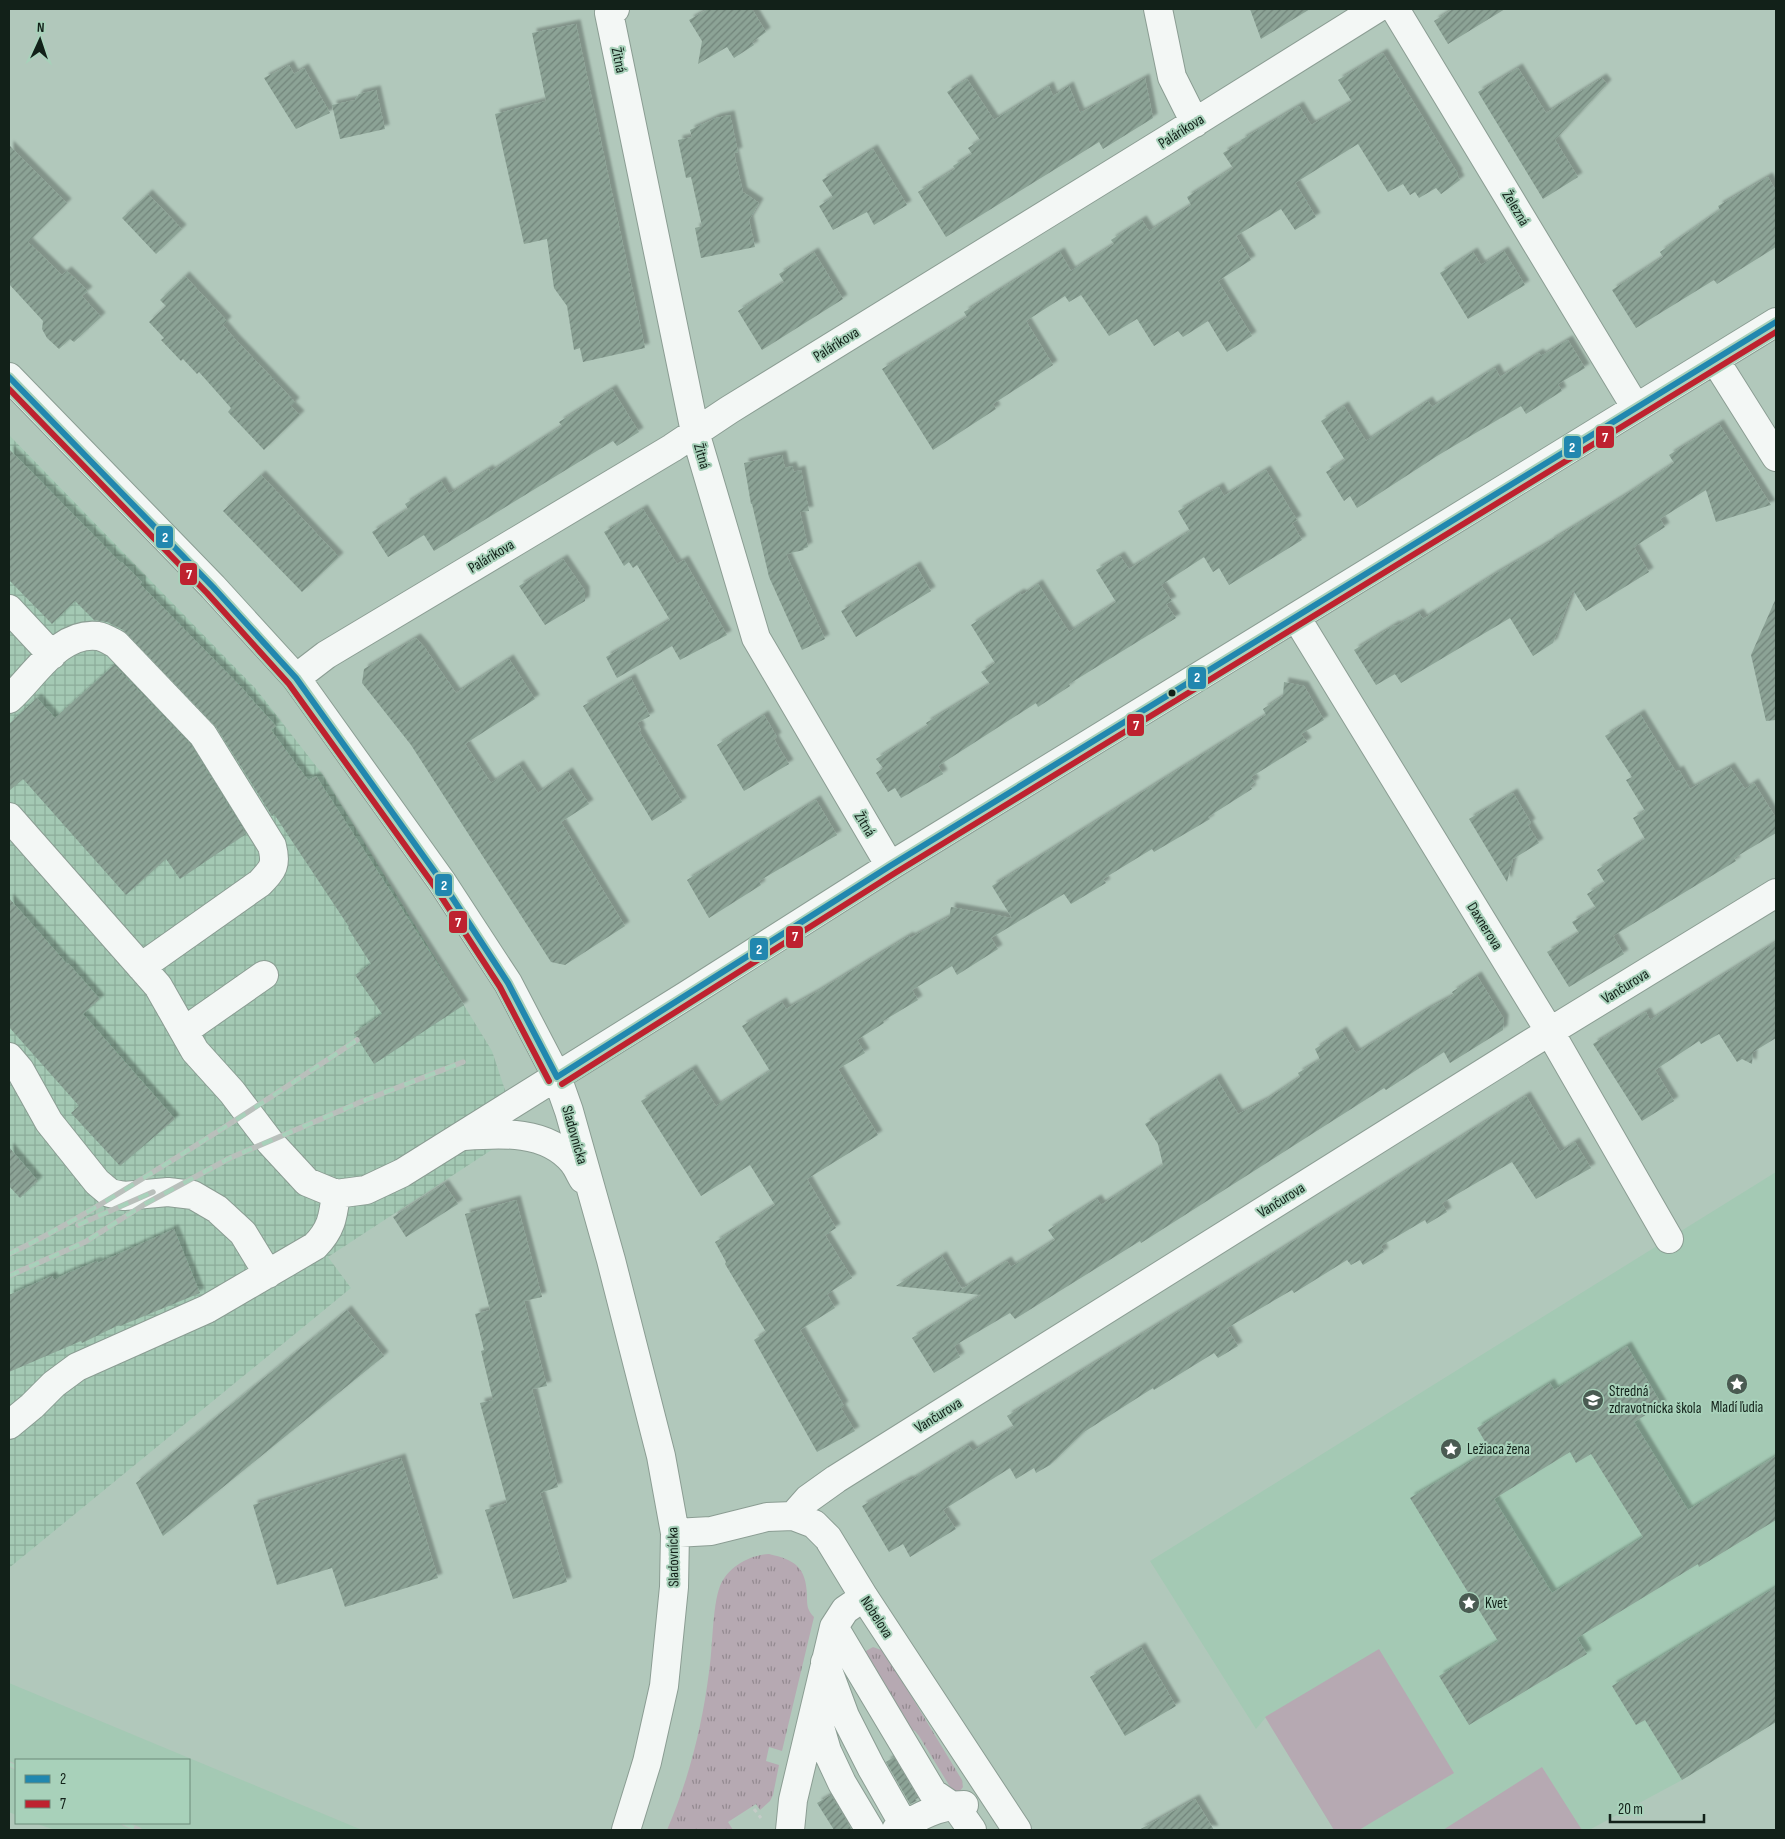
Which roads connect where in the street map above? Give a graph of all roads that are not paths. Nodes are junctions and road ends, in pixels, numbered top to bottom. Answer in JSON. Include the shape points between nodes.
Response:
{"nodes":[{"id":1,"x":1158,"y":9,"type":"edge"},
{"id":2,"x":1376,"y":9,"type":"edge"},
{"id":3,"x":1395,"y":9,"type":"edge"},
{"id":4,"x":612,"y":11,"type":"edge"},
{"id":5,"x":1195,"y":123,"type":"junction"},
{"id":6,"x":1776,"y":322,"type":"edge"},
{"id":7,"x":1715,"y":360,"type":"junction"},
{"id":8,"x":9,"y":377,"type":"edge"},
{"id":9,"x":1636,"y":408,"type":"junction"},
{"id":10,"x":695,"y":432,"type":"junction"},
{"id":11,"x":1776,"y":457,"type":"edge"},
{"id":12,"x":9,"y":609,"type":"edge"},
{"id":13,"x":1296,"y":618,"type":"junction"},
{"id":14,"x":52,"y":655,"type":"junction"},
{"id":15,"x":296,"y":678,"type":"junction"},
{"id":16,"x":9,"y":699,"type":"edge"},
{"id":17,"x":9,"y":817,"type":"edge"},
{"id":18,"x":890,"y":866,"type":"junction"},
{"id":19,"x":1776,"y":893,"type":"edge"},
{"id":20,"x":141,"y":967,"type":"junction"},
{"id":21,"x":264,"y":975,"type":"dead end"},
{"id":22,"x":184,"y":1031,"type":"junction"},
{"id":23,"x":1550,"y":1032,"type":"junction"},
{"id":24,"x":9,"y":1057,"type":"edge"},
{"id":25,"x":556,"y":1076,"type":"junction"},
{"id":26,"x":461,"y":1136,"type":"junction"},
{"id":27,"x":592,"y":1193,"type":"junction"},
{"id":28,"x":336,"y":1194,"type":"junction"},
{"id":29,"x":1669,"y":1238,"type":"dead end"},
{"id":30,"x":268,"y":1274,"type":"junction"},
{"id":31,"x":9,"y":1425,"type":"edge"},
{"id":32,"x":793,"y":1516,"type":"junction"},
{"id":33,"x":675,"y":1533,"type":"junction"},
{"id":34,"x":864,"y":1597,"type":"junction"},
{"id":35,"x":834,"y":1627,"type":"junction"},
{"id":36,"x":825,"y":1662,"type":"junction"},
{"id":37,"x":814,"y":1709,"type":"junction"},
{"id":38,"x":993,"y":1793,"type":"junction"},
{"id":39,"x":950,"y":1805,"type":"junction"},
{"id":40,"x":792,"y":1828,"type":"edge"},
{"id":41,"x":900,"y":1828,"type":"edge"},
{"id":42,"x":626,"y":1830,"type":"edge"},
{"id":43,"x":870,"y":1830,"type":"edge"},
{"id":44,"x":972,"y":1830,"type":"edge"},
{"id":45,"x":1017,"y":1830,"type":"edge"}],
"edges":[{"from":1,"to":5,"type":"street","via":[[1172,77]]},
{"from":2,"to":5,"type":"street","name":"Palárikova"},
{"from":3,"to":9,"type":"street","name":"Železná"},
{"from":4,"to":10,"type":"street","name":"Žitná"},
{"from":5,"to":10,"type":"street","name":"Palárikova"},
{"from":6,"to":7,"type":"street"},
{"from":7,"to":9,"type":"street"},
{"from":7,"to":11,"type":"street"},
{"from":8,"to":15,"type":"street","name":"Sladovnícka","via":[[213,587]]},
{"from":9,"to":13,"type":"street"},
{"from":10,"to":15,"type":"street","name":"Palárikova","via":[[326,655]]},
{"from":10,"to":18,"type":"street","name":"Žitná","via":[[756,638]]},
{"from":12,"to":14,"type":"street"},
{"from":13,"to":18,"type":"street"},
{"from":13,"to":23,"type":"street","name":"Daxnerova"},
{"from":14,"to":16,"type":"street"},
{"from":14,"to":20,"type":"street","via":[[69,641],[83,636],[99,636],[116,644],[203,736],[272,846],[275,858],[270,872],[260,883]]},
{"from":15,"to":25,"type":"street","name":"Sladovnícka","via":[[381,794],[493,959]]},
{"from":17,"to":20,"type":"street"},
{"from":18,"to":25,"type":"street"},
{"from":19,"to":23,"type":"street","name":"Vančurova"},
{"from":20,"to":22,"type":"street","via":[[158,986]]},
{"from":21,"to":22,"type":"street"},
{"from":22,"to":28,"type":"street","via":[[196,1051],[270,1142],[307,1182]]},
{"from":23,"to":29,"type":"street","name":"Daxnerova"},
{"from":23,"to":32,"type":"street","name":"Vančurova","via":[[844,1474],[808,1499]]},
{"from":24,"to":30,"type":"street","via":[[20,1070],[49,1122],[97,1182],[110,1193],[124,1196],[168,1192],[193,1195],[216,1209],[243,1233]]},
{"from":25,"to":26,"type":"street"},
{"from":25,"to":27,"type":"street","name":"Sladovnícka"},
{"from":26,"to":27,"type":"street","via":[[530,1136],[552,1145],[572,1161]]},
{"from":26,"to":28,"type":"street","via":[[402,1173],[366,1190]]},
{"from":27,"to":33,"type":"street","name":"Sladovnícka","via":[[661,1456]]},
{"from":28,"to":30,"type":"street","via":[[326,1236],[316,1246]]},
{"from":30,"to":31,"type":"street","via":[[207,1309],[77,1367]]},
{"from":32,"to":33,"type":"street","name":"Nobelova","via":[[767,1518],[711,1531]]},
{"from":32,"to":34,"type":"street","name":"Nobelova","via":[[814,1524],[828,1538]]},
{"from":33,"to":42,"type":"street","name":"Sladovnícka","via":[[674,1587],[664,1686],[648,1762]]},
{"from":34,"to":35,"type":"street","via":[[845,1610]]},
{"from":34,"to":38,"type":"street","name":"Nobelova"},
{"from":35,"to":36,"type":"street"},
{"from":35,"to":39,"type":"street","via":[[932,1793]]},
{"from":36,"to":37,"type":"street"},
{"from":36,"to":41,"type":"street","via":[[845,1716]]},
{"from":37,"to":40,"type":"street","via":[[793,1800]]},
{"from":37,"to":43,"type":"street","via":[[827,1751]]},
{"from":38,"to":39,"type":"street","via":[[970,1804]]},
{"from":38,"to":45,"type":"street","name":"Nobelova"},
{"from":39,"to":41,"type":"street"},
{"from":39,"to":44,"type":"street","via":[[958,1810]]}]}
